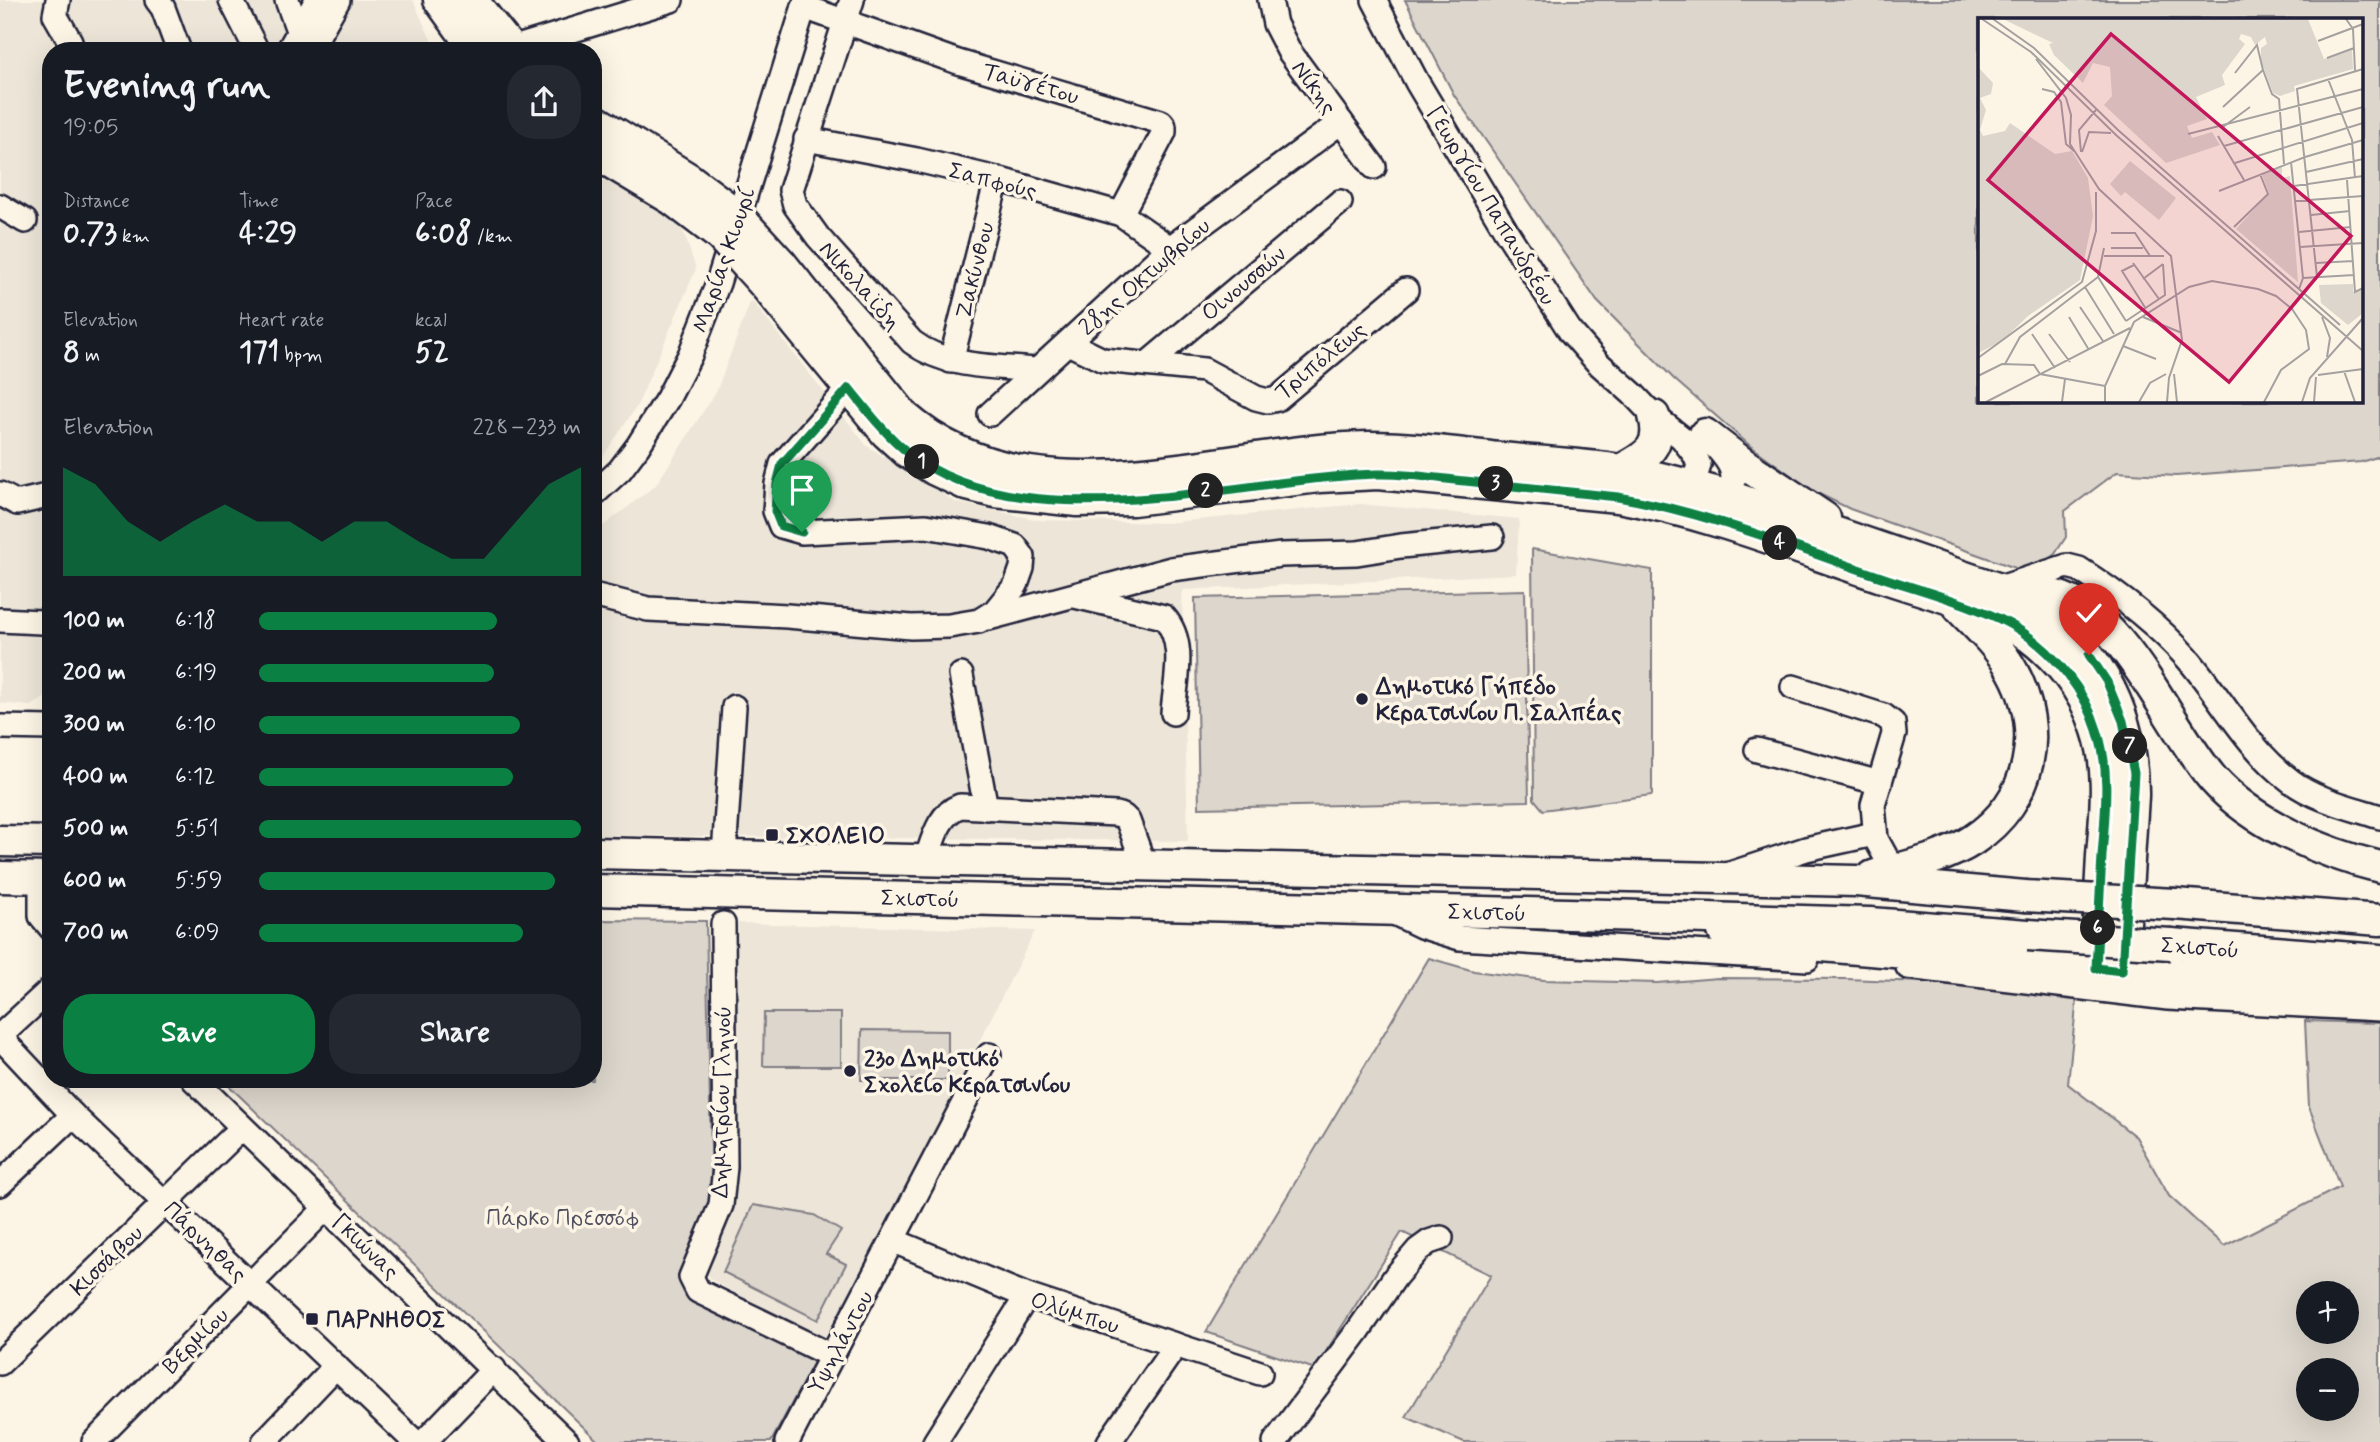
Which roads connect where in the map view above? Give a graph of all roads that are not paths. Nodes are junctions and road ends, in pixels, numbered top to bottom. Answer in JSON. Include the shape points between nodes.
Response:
{"nodes":[{"id":1,"x":58,"y":0,"type":"edge"},
{"id":2,"x":157,"y":0,"type":"edge"},
{"id":3,"x":230,"y":0,"type":"edge"},
{"id":4,"x":287,"y":0,"type":"edge"},
{"id":5,"x":317,"y":0,"type":"edge"},
{"id":6,"x":338,"y":0,"type":"edge"},
{"id":7,"x":439,"y":0,"type":"edge"},
{"id":8,"x":472,"y":0,"type":"edge"},
{"id":9,"x":671,"y":0,"type":"edge"},
{"id":10,"x":1270,"y":0,"type":"edge"},
{"id":11,"x":1374,"y":0,"type":"edge"},
{"id":12,"x":805,"y":4,"type":"edge"},
{"id":13,"x":849,"y":11,"type":"edge"},
{"id":14,"x":70,"y":42,"type":"edge"},
{"id":15,"x":175,"y":42,"type":"edge"},
{"id":16,"x":251,"y":42,"type":"edge"},
{"id":17,"x":298,"y":42,"type":"edge"},
{"id":18,"x":300,"y":42,"type":"edge"},
{"id":19,"x":302,"y":42,"type":"edge"},
{"id":20,"x":469,"y":42,"type":"edge"},
{"id":21,"x":506,"y":42,"type":"edge"},
{"id":22,"x":537,"y":42,"type":"edge"},
{"id":23,"x":1341,"y":122,"type":"junction"},
{"id":24,"x":602,"y":125,"type":"edge"},
{"id":25,"x":806,"y":139,"type":"junction"},
{"id":26,"x":602,"y":158,"type":"edge"},
{"id":27,"x":1374,"y":167,"type":"dead end"},
{"id":28,"x":997,"y":179,"type":"junction"},
{"id":29,"x":790,"y":190,"type":"joint"},
{"id":30,"x":1340,"y":201,"type":"dead end"},
{"id":31,"x":0,"y":206,"type":"edge"},
{"id":32,"x":1121,"y":214,"type":"junction"},
{"id":33,"x":26,"y":221,"type":"dead end"},
{"id":34,"x":727,"y":224,"type":"junction"},
{"id":35,"x":1170,"y":247,"type":"junction"},
{"id":36,"x":771,"y":273,"type":"junction"},
{"id":37,"x":1406,"y":289,"type":"dead end"},
{"id":38,"x":1068,"y":343,"type":"junction"},
{"id":39,"x":951,"y":361,"type":"junction"},
{"id":40,"x":1147,"y":365,"type":"junction"},
{"id":41,"x":1037,"y":370,"type":"junction"},
{"id":42,"x":849,"y":388,"type":"junction"},
{"id":43,"x":1633,"y":394,"type":"junction"},
{"id":44,"x":989,"y":414,"type":"dead end"},
{"id":45,"x":1654,"y":416,"type":"junction"},
{"id":46,"x":1704,"y":434,"type":"junction"},
{"id":47,"x":1621,"y":470,"type":"junction"},
{"id":48,"x":1693,"y":485,"type":"junction"},
{"id":49,"x":602,"y":487,"type":"edge"},
{"id":50,"x":0,"y":494,"type":"edge"},
{"id":51,"x":1729,"y":496,"type":"junction"},
{"id":52,"x":42,"y":497,"type":"edge"},
{"id":53,"x":1492,"y":537,"type":"dead end"},
{"id":54,"x":1863,"y":544,"type":"junction"},
{"id":55,"x":2010,"y":592,"type":"junction"},
{"id":56,"x":1075,"y":596,"type":"junction"},
{"id":57,"x":602,"y":597,"type":"edge"},
{"id":58,"x":1951,"y":601,"type":"junction"},
{"id":59,"x":0,"y":620,"type":"edge"},
{"id":60,"x":979,"y":621,"type":"junction"},
{"id":61,"x":42,"y":622,"type":"edge"},
{"id":62,"x":961,"y":675,"type":"dead end"},
{"id":63,"x":1793,"y":687,"type":"dead end"},
{"id":64,"x":734,"y":706,"type":"dead end"},
{"id":65,"x":1172,"y":713,"type":"dead end"},
{"id":66,"x":0,"y":727,"type":"edge"},
{"id":67,"x":42,"y":728,"type":"edge"},
{"id":68,"x":1757,"y":750,"type":"dead end"},
{"id":69,"x":1880,"y":783,"type":"junction"},
{"id":70,"x":986,"y":808,"type":"junction"},
{"id":71,"x":2380,"y":817,"type":"edge"},
{"id":72,"x":1874,"y":834,"type":"junction"},
{"id":73,"x":0,"y":841,"type":"edge"},
{"id":74,"x":42,"y":842,"type":"edge"},
{"id":75,"x":602,"y":853,"type":"edge"},
{"id":76,"x":724,"y":855,"type":"junction"},
{"id":77,"x":926,"y":860,"type":"junction"},
{"id":78,"x":1144,"y":865,"type":"junction"},
{"id":79,"x":2380,"y":867,"type":"edge"},
{"id":80,"x":1893,"y":870,"type":"junction"},
{"id":81,"x":0,"y":877,"type":"edge"},
{"id":82,"x":42,"y":878,"type":"edge"},
{"id":83,"x":1717,"y":878,"type":"junction"},
{"id":84,"x":1856,"y":881,"type":"junction"},
{"id":85,"x":602,"y":890,"type":"edge"},
{"id":86,"x":1383,"y":908,"type":"junction"},
{"id":87,"x":1698,"y":919,"type":"junction"},
{"id":88,"x":2380,"y":920,"type":"edge"},
{"id":89,"x":723,"y":924,"type":"dead end"},
{"id":90,"x":2380,"y":960,"type":"edge"},
{"id":91,"x":2109,"y":970,"type":"junction"},
{"id":92,"x":2380,"y":985,"type":"edge"},
{"id":93,"x":42,"y":997,"type":"edge"},
{"id":94,"x":2380,"y":1009,"type":"edge"},
{"id":95,"x":0,"y":1036,"type":"edge"},
{"id":96,"x":989,"y":1055,"type":"dead end"},
{"id":97,"x":42,"y":1081,"type":"edge"},
{"id":98,"x":48,"y":1088,"type":"edge"},
{"id":99,"x":202,"y":1088,"type":"edge"},
{"id":100,"x":73,"y":1115,"type":"junction"},
{"id":101,"x":242,"y":1128,"type":"junction"},
{"id":102,"x":0,"y":1184,"type":"edge"},
{"id":103,"x":165,"y":1203,"type":"junction"},
{"id":104,"x":326,"y":1208,"type":"junction"},
{"id":105,"x":1441,"y":1238,"type":"dead end"},
{"id":106,"x":894,"y":1241,"type":"junction"},
{"id":107,"x":250,"y":1284,"type":"junction"},
{"id":108,"x":1027,"y":1296,"type":"junction"},
{"id":109,"x":1177,"y":1345,"type":"junction"},
{"id":110,"x":832,"y":1356,"type":"junction"},
{"id":111,"x":0,"y":1363,"type":"edge"},
{"id":112,"x":336,"y":1366,"type":"junction"},
{"id":113,"x":494,"y":1369,"type":"junction"},
{"id":114,"x":1260,"y":1373,"type":"dead end"},
{"id":115,"x":94,"y":1442,"type":"edge"},
{"id":116,"x":264,"y":1442,"type":"edge"},
{"id":117,"x":415,"y":1442,"type":"edge"},
{"id":118,"x":424,"y":1442,"type":"edge"},
{"id":119,"x":567,"y":1442,"type":"edge"},
{"id":120,"x":787,"y":1442,"type":"edge"},
{"id":121,"x":935,"y":1442,"type":"edge"},
{"id":122,"x":1109,"y":1442,"type":"edge"},
{"id":123,"x":1275,"y":1442,"type":"edge"}],
"edges":[{"from":1,"to":14,"type":"street","via":[[55,15]]},
{"from":2,"to":15,"type":"street"},
{"from":3,"to":16,"type":"street"},
{"from":4,"to":17,"type":"street"},
{"from":5,"to":18,"type":"street"},
{"from":6,"to":19,"type":"street"},
{"from":7,"to":20,"type":"main road"},
{"from":8,"to":21,"type":"main road"},
{"from":9,"to":22,"type":"street"},
{"from":10,"to":23,"type":"street","name":"Νίκης","via":[[1275,24],[1289,51]]},
{"from":11,"to":43,"type":"street","name":"Γεωργίου Παπανδρέου","via":[[1417,82],[1539,284],[1577,339]]},
{"from":12,"to":13,"type":"street","name":"Ταϋγέτου"},
{"from":12,"to":49,"type":"street","name":"Μαρίας Κιουρί","via":[[718,283],[690,355],[638,446]]},
{"from":13,"to":25,"type":"street","name":"Μαρίας Κιουρί"},
{"from":13,"to":32,"type":"street","name":"Ταϋγέτου","via":[[958,62],[1161,122],[1164,132]]},
{"from":23,"to":27,"type":"street","name":"Νίκης"},
{"from":23,"to":35,"type":"street","name":"28ης Οκτωβρίου"},
{"from":24,"to":34,"type":"main road","via":[[688,178]]},
{"from":25,"to":28,"type":"street","name":"Σαπφούς"},
{"from":25,"to":29,"type":"street","name":"Μαρίας Κιουρί"},
{"from":26,"to":34,"type":"main road","via":[[673,201]]},
{"from":28,"to":32,"type":"street","name":"Σαπφούς"},
{"from":28,"to":39,"type":"street","name":"Ζακύνθου"},
{"from":29,"to":39,"type":"street","name":"Νικολαϊδη","via":[[818,237],[912,342]]},
{"from":30,"to":40,"type":"street","name":"Οινουσσών"},
{"from":31,"to":33,"type":"street"},
{"from":32,"to":35,"type":"street","name":"Σαπφούς"},
{"from":34,"to":36,"type":"main road","bridge":true},
{"from":35,"to":38,"type":"street","name":"28ης Οκτωβρίου"},
{"from":36,"to":42,"type":"main road"},
{"from":36,"to":47,"type":"main road","via":[[923,432],[998,466],[1047,474],[1103,475],[1368,447]]},
{"from":37,"to":40,"type":"street","name":"Τριπόλεως","via":[[1268,401],[1204,370]]},
{"from":38,"to":40,"type":"street","name":"Τριπόλεως","via":[[1102,360]]},
{"from":38,"to":41,"type":"street","name":"28ης Οκτωβρίου"},
{"from":39,"to":41,"type":"street"},
{"from":41,"to":44,"type":"street","name":"28ης Οκτωβρίου"},
{"from":42,"to":58,"type":"main road","via":[[907,452],[967,485],[995,492],[1107,502],[1378,474],[1618,497],[1722,522]]},
{"from":42,"to":60,"type":"street","via":[[782,464],[775,511],[781,526],[802,532],[926,526],[1015,546],[1023,556],[1016,585],[995,611]]},
{"from":43,"to":45,"type":"street","name":"Γεωργίου Παπανδρέου"},
{"from":43,"to":46,"type":"street","name":"Γεωργίου Παπανδρέου"},
{"from":45,"to":47,"type":"main road","via":[[1657,439],[1651,450]]},
{"from":45,"to":48,"type":"street","name":"Γεωργίου Παπανδρέου","via":[[1695,455],[1699,465]]},
{"from":46,"to":51,"type":"street","name":"Γεωργίου Παπανδρέου","via":[[1732,468],[1735,481]]},
{"from":46,"to":54,"type":"main road"},
{"from":47,"to":48,"type":"main road"},
{"from":48,"to":51,"type":"main road"},
{"from":50,"to":52,"type":"street","via":[[18,503]]},
{"from":51,"to":54,"type":"main road"},
{"from":53,"to":56,"type":"street","via":[[1171,569]]},
{"from":54,"to":55,"type":"main road"},
{"from":55,"to":71,"type":"street","via":[[2067,566],[2080,569],[2161,632],[2262,755],[2292,782]]},
{"from":55,"to":79,"type":"main road","via":[[2058,596],[2099,621],[2129,654],[2214,780],[2241,804],[2326,852]]},
{"from":55,"to":91,"type":"main road","via":[[2056,619],[2080,643],[2107,682],[2130,745],[2133,796]]},
{"from":56,"to":60,"type":"street"},
{"from":56,"to":65,"type":"street","via":[[1164,617],[1174,628],[1178,649]]},
{"from":57,"to":60,"type":"street","via":[[648,609],[911,627]]},
{"from":58,"to":80,"type":"main road","via":[[2012,669],[2029,714],[2027,766],[2010,806],[1983,832],[1953,851]]},
{"from":58,"to":91,"type":"main road","via":[[2008,623],[2033,640],[2056,662],[2090,711],[2102,747],[2106,795]]},
{"from":59,"to":61,"type":"street"},
{"from":62,"to":70,"type":"street"},
{"from":63,"to":69,"type":"street","via":[[1893,723]]},
{"from":64,"to":76,"type":"street"},
{"from":66,"to":67,"type":"street"},
{"from":68,"to":69,"type":"street"},
{"from":69,"to":72,"type":"street","via":[[1873,804]]},
{"from":70,"to":77,"type":"street","via":[[960,806],[948,813]]},
{"from":70,"to":78,"type":"street","via":[[1123,816]]},
{"from":72,"to":80,"type":"street"},
{"from":72,"to":83,"type":"street","via":[[1806,849]]},
{"from":73,"to":74,"type":"main road"},
{"from":75,"to":76,"type":"main road","name":"Σχιστού"},
{"from":76,"to":77,"type":"main road","name":"Σχιστού"},
{"from":77,"to":78,"type":"main road","name":"Σχιστού"},
{"from":78,"to":83,"type":"main road","name":"Σχιστού"},
{"from":80,"to":84,"type":"main road"},
{"from":81,"to":82,"type":"main road"},
{"from":83,"to":84,"type":"main road","name":"Σχιστού"},
{"from":84,"to":88,"type":"main road","name":"Σχιστού","bridge":true},
{"from":85,"to":86,"type":"main road","name":"Σχιστού"},
{"from":86,"to":87,"type":"main road","name":"Σχιστού"},
{"from":86,"to":94,"type":"street","via":[[1460,938],[1846,961],[2168,998]]},
{"from":87,"to":90,"type":"main road","name":"Σχιστού","bridge":true,"via":[[1870,923]]},
{"from":87,"to":91,"type":"main road","via":[[1749,940]]},
{"from":89,"to":110,"type":"street","name":"Δημητρίου Γληνού","via":[[725,1167],[721,1205],[691,1277],[698,1291]]},
{"from":91,"to":92,"type":"main road"},
{"from":93,"to":95,"type":"street"},
{"from":95,"to":97,"type":"street","name":"Πάρνηθας"},
{"from":96,"to":106,"type":"street","name":"Υψηλάντου"},
{"from":98,"to":100,"type":"street","name":"Πάρνηθας"},
{"from":99,"to":101,"type":"street","name":"Γκιώνας"},
{"from":100,"to":102,"type":"street"},
{"from":100,"to":103,"type":"street","name":"Πάρνηθας"},
{"from":101,"to":103,"type":"street","name":"Κισσάβου"},
{"from":101,"to":104,"type":"street","name":"Γκιώνας"},
{"from":103,"to":107,"type":"street","name":"Πάρνηθας"},
{"from":103,"to":111,"type":"street","name":"Κισσάβου"},
{"from":104,"to":107,"type":"street","name":"Βερμίου"},
{"from":104,"to":113,"type":"street","name":"Γκιώνας"},
{"from":105,"to":123,"type":"street","via":[[1418,1250],[1395,1277]]},
{"from":106,"to":108,"type":"street","name":"Ολύμπου"},
{"from":106,"to":110,"type":"street","name":"Υψηλάντου"},
{"from":107,"to":112,"type":"street","name":"Πάρνηθας"},
{"from":107,"to":115,"type":"street","name":"Βερμίου"},
{"from":108,"to":109,"type":"street","name":"Ολύμπου"},
{"from":108,"to":121,"type":"street"},
{"from":109,"to":114,"type":"street","name":"Ολύμπου"},
{"from":109,"to":122,"type":"street"},
{"from":110,"to":120,"type":"street","name":"Υψηλάντου"},
{"from":112,"to":116,"type":"street"},
{"from":112,"to":117,"type":"street","name":"Πάρνηθας"},
{"from":113,"to":118,"type":"street"},
{"from":113,"to":119,"type":"street","name":"Γκιώνας"}]}
